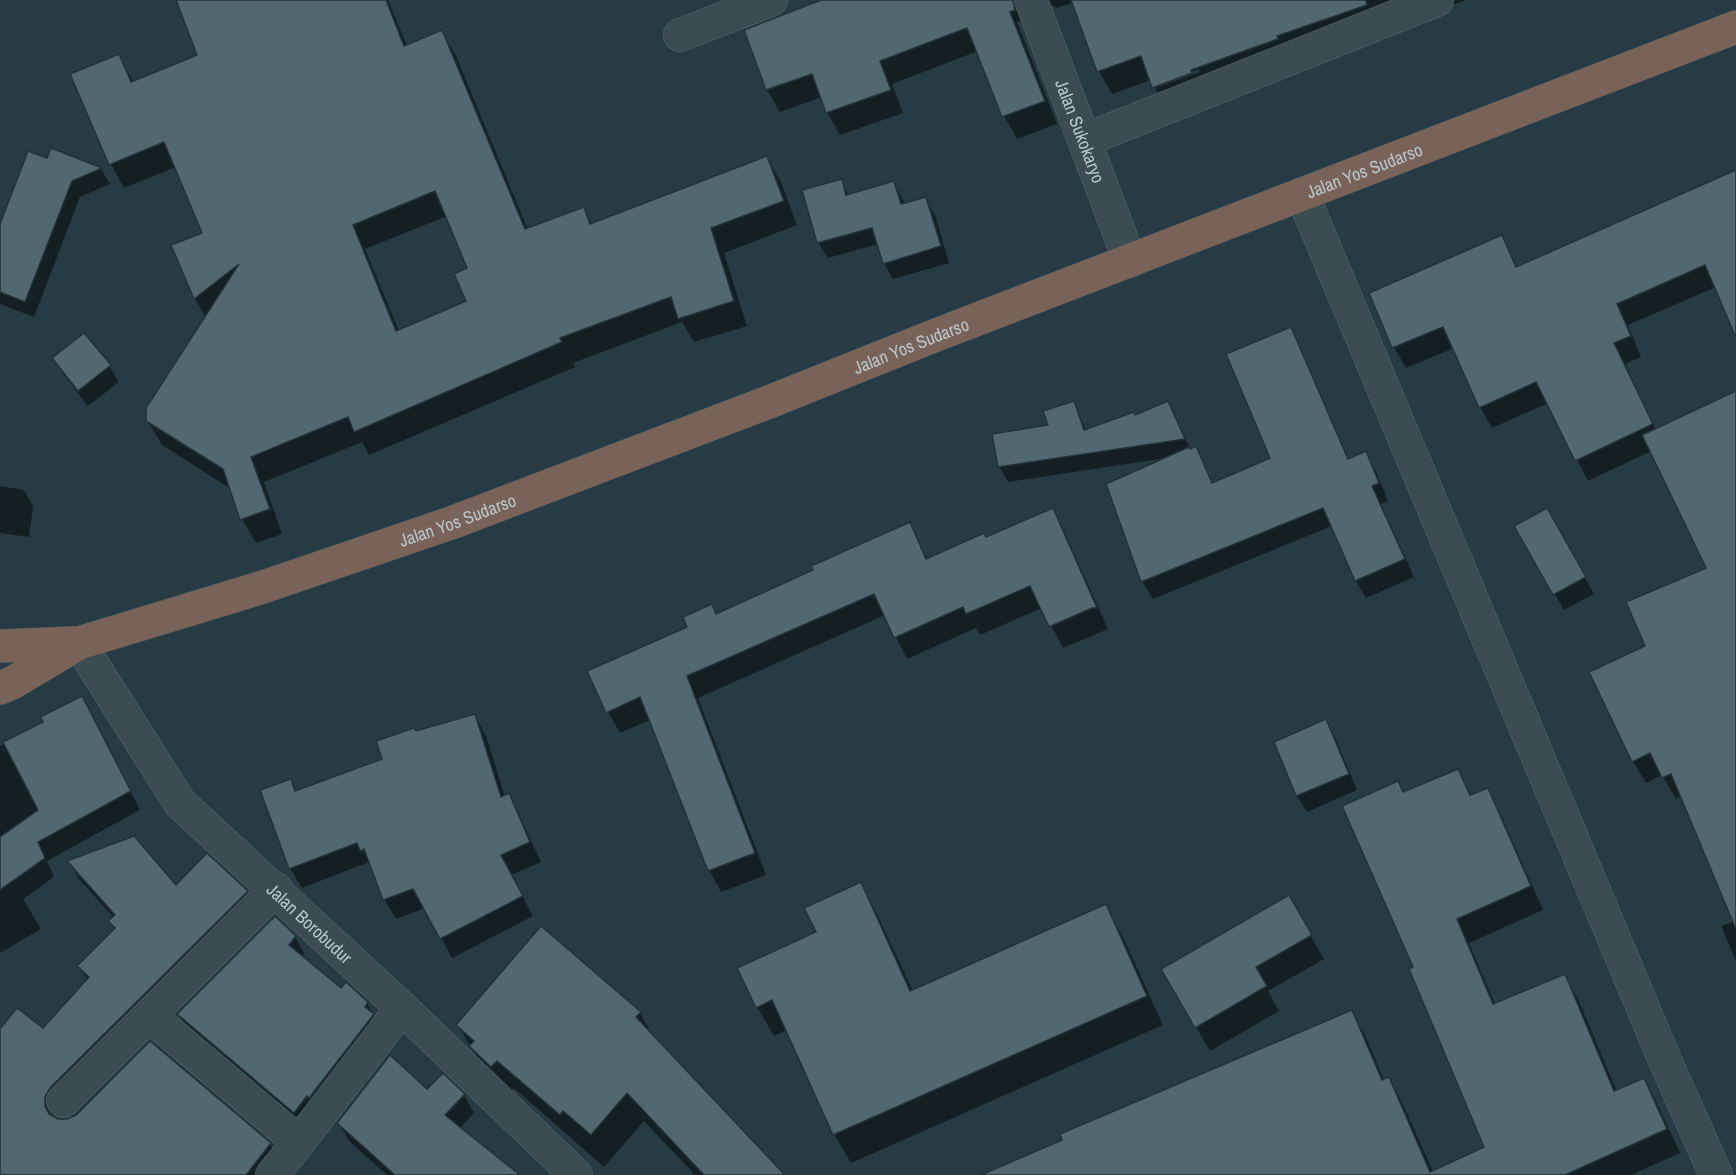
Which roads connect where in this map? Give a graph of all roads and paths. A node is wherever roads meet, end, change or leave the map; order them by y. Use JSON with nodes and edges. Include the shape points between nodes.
{"nodes":[{"id":1,"x":771,"y":0,"type":"edge"},
{"id":2,"x":1031,"y":0,"type":"edge"},
{"id":3,"x":1437,"y":0,"type":"edge"},
{"id":4,"x":1736,"y":27,"type":"edge"},
{"id":5,"x":680,"y":35,"type":"dead end"},
{"id":6,"x":1085,"y":140,"type":"junction"},
{"id":7,"x":1302,"y":195,"type":"junction"},
{"id":8,"x":1130,"y":261,"type":"junction"},
{"id":9,"x":79,"y":643,"type":"junction"},
{"id":10,"x":0,"y":646,"type":"edge"},
{"id":11,"x":0,"y":688,"type":"edge"},
{"id":12,"x":276,"y":889,"type":"junction"},
{"id":13,"x":402,"y":1008,"type":"junction"},
{"id":14,"x":150,"y":1016,"type":"junction"},
{"id":15,"x":63,"y":1101,"type":"dead end"},
{"id":16,"x":299,"y":1142,"type":"junction"},
{"id":17,"x":272,"y":1175,"type":"edge"},
{"id":18,"x":576,"y":1175,"type":"edge"},
{"id":19,"x":1716,"y":1175,"type":"edge"}],
"edges":[{"from":1,"to":5,"type":"street"},
{"from":2,"to":6,"type":"street","name":"Jalan Sukokaryo"},
{"from":3,"to":6,"type":"street"},
{"from":4,"to":7,"type":"highway","name":"Jalan Yos Sudarso"},
{"from":6,"to":8,"type":"street","name":"Jalan Sukokaryo"},
{"from":7,"to":8,"type":"highway","name":"Jalan Yos Sudarso"},
{"from":7,"to":19,"type":"street"},
{"from":8,"to":9,"type":"highway","name":"Jalan Yos Sudarso","via":[[451,523],[263,587]]},
{"from":9,"to":10,"type":"highway","name":"Jalan Yos Sudarso"},
{"from":9,"to":11,"type":"highway","name":"Jalan Yos Sudarso"},
{"from":9,"to":12,"type":"street","name":"Jalan Borobudur","via":[[180,803]]},
{"from":12,"to":13,"type":"street","name":"Jalan Borobudur"},
{"from":12,"to":14,"type":"street"},
{"from":13,"to":16,"type":"street"},
{"from":13,"to":18,"type":"street","name":"Jalan Borobudur"},
{"from":14,"to":15,"type":"street"},
{"from":14,"to":16,"type":"street"},
{"from":16,"to":17,"type":"street"}]}
